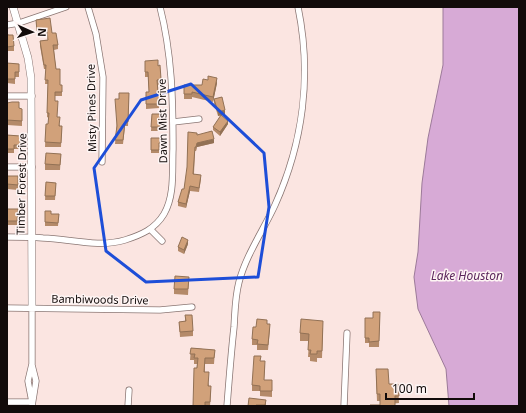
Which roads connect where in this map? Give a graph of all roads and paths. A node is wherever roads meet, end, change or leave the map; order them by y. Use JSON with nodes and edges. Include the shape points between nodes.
{"nodes":[{"id":1,"x":13,"y":7,"type":"edge"},
{"id":2,"x":66,"y":7,"type":"edge"},
{"id":3,"x":88,"y":7,"type":"edge"},
{"id":4,"x":160,"y":7,"type":"edge"},
{"id":5,"x":298,"y":7,"type":"edge"},
{"id":6,"x":19,"y":23,"type":"junction"},
{"id":7,"x":7,"y":25,"type":"edge"},
{"id":8,"x":7,"y":96,"type":"edge"},
{"id":9,"x":32,"y":96,"type":"junction"},
{"id":10,"x":199,"y":119,"type":"dead end"},
{"id":11,"x":173,"y":122,"type":"junction"},
{"id":12,"x":102,"y":162,"type":"dead end"},
{"id":13,"x":7,"y":167,"type":"edge"},
{"id":14,"x":32,"y":167,"type":"junction"},
{"id":15,"x":151,"y":230,"type":"junction"},
{"id":16,"x":7,"y":237,"type":"edge"},
{"id":17,"x":31,"y":237,"type":"junction"},
{"id":18,"x":162,"y":241,"type":"dead end"},
{"id":19,"x":192,"y":307,"type":"dead end"},
{"id":20,"x":7,"y":308,"type":"edge"},
{"id":21,"x":32,"y":308,"type":"junction"},
{"id":22,"x":347,"y":333,"type":"dead end"},
{"id":23,"x":129,"y":390,"type":"dead end"},
{"id":24,"x":7,"y":402,"type":"edge"},
{"id":25,"x":32,"y":404,"type":"edge"},
{"id":26,"x":128,"y":406,"type":"edge"},
{"id":27,"x":227,"y":406,"type":"edge"},
{"id":28,"x":344,"y":406,"type":"edge"}],
"edges":[{"from":1,"to":6,"type":"street","name":"Timber Forest Drive"},
{"from":2,"to":6,"type":"street"},
{"from":3,"to":12,"type":"street","name":"Misty Pines Drive","via":[[96,34],[103,77]]},
{"from":4,"to":11,"type":"street","name":"Dawn Mist Drive","via":[[169,47]]},
{"from":5,"to":27,"type":"street","via":[[305,60],[303,110],[299,134],[285,182],[238,283]]},
{"from":6,"to":7,"type":"street"},
{"from":6,"to":9,"type":"street","name":"Timber Forest Drive","via":[[31,72]]},
{"from":8,"to":9,"type":"street"},
{"from":9,"to":14,"type":"street","name":"Timber Forest Drive"},
{"from":10,"to":11,"type":"street"},
{"from":11,"to":15,"type":"street","name":"Dawn Mist Drive","via":[[170,199],[163,215]]},
{"from":13,"to":14,"type":"street"},
{"from":14,"to":17,"type":"street","name":"Timber Forest Drive"},
{"from":15,"to":17,"type":"street","via":[[114,242]]},
{"from":15,"to":18,"type":"street"},
{"from":16,"to":17,"type":"street"},
{"from":17,"to":21,"type":"street","name":"Timber Forest Drive"},
{"from":19,"to":21,"type":"street","name":"Bambiwoods Drive","via":[[160,310]]},
{"from":20,"to":21,"type":"street","name":"Bambiwoods Drive"},
{"from":21,"to":25,"type":"street","name":"Timber Forest Drive","via":[[32,364],[28,381]]},
{"from":22,"to":28,"type":"street"},
{"from":23,"to":26,"type":"street"},
{"from":24,"to":25,"type":"street"}]}
